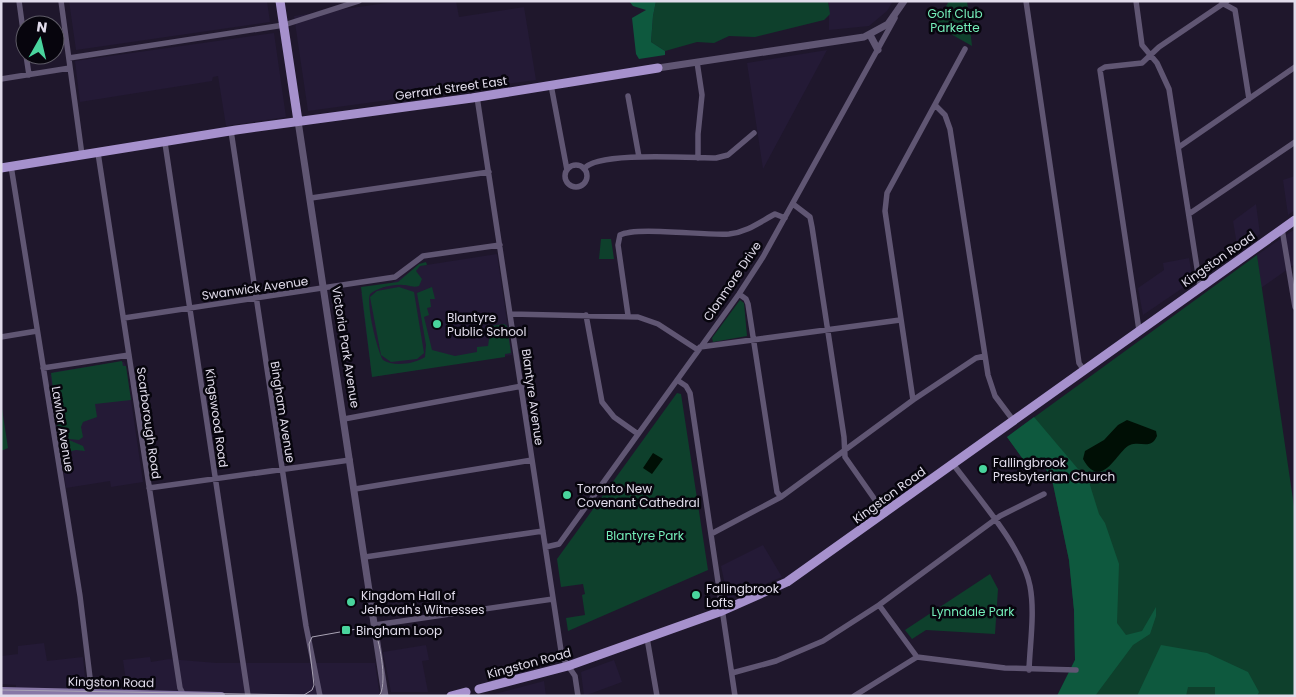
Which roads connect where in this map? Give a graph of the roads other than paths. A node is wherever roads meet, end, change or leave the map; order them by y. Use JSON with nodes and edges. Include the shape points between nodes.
{"nodes":[{"id":1,"x":19,"y":1,"type":"edge"},
{"id":2,"x":62,"y":1,"type":"edge"},
{"id":3,"x":280,"y":1,"type":"edge"},
{"id":4,"x":359,"y":1,"type":"edge"},
{"id":5,"x":904,"y":1,"type":"edge"},
{"id":6,"x":1026,"y":1,"type":"edge"},
{"id":7,"x":1136,"y":1,"type":"edge"},
{"id":8,"x":1224,"y":2,"type":"edge"},
{"id":9,"x":897,"y":14,"type":"junction"},
{"id":10,"x":21,"y":15,"type":"edge"},
{"id":11,"x":284,"y":25,"type":"junction"},
{"id":12,"x":870,"y":35,"type":"junction"},
{"id":13,"x":965,"y":49,"type":"dead end"},
{"id":14,"x":878,"y":50,"type":"junction"},
{"id":15,"x":1151,"y":54,"type":"junction"},
{"id":16,"x":69,"y":58,"type":"junction"},
{"id":17,"x":697,"y":62,"type":"junction"},
{"id":18,"x":28,"y":65,"type":"edge"},
{"id":19,"x":1295,"y":67,"type":"edge"},
{"id":20,"x":70,"y":68,"type":"junction"},
{"id":21,"x":658,"y":68,"type":"joint"},
{"id":22,"x":29,"y":75,"type":"junction"},
{"id":23,"x":1,"y":79,"type":"edge"},
{"id":24,"x":551,"y":85,"type":"junction"},
{"id":25,"x":628,"y":96,"type":"dead end"},
{"id":26,"x":477,"y":97,"type":"junction"},
{"id":27,"x":1249,"y":99,"type":"junction"},
{"id":28,"x":936,"y":106,"type":"junction"},
{"id":29,"x":298,"y":121,"type":"junction"},
{"id":30,"x":230,"y":131,"type":"junction"},
{"id":31,"x":754,"y":133,"type":"dead end"},
{"id":32,"x":1295,"y":142,"type":"edge"},
{"id":33,"x":165,"y":143,"type":"junction"},
{"id":34,"x":1179,"y":147,"type":"junction"},
{"id":35,"x":98,"y":153,"type":"junction"},
{"id":36,"x":82,"y":156,"type":"junction"},
{"id":37,"x":639,"y":157,"type":"junction"},
{"id":38,"x":698,"y":158,"type":"junction"},
{"id":39,"x":12,"y":166,"type":"junction"},
{"id":40,"x":1,"y":168,"type":"edge"},
{"id":41,"x":584,"y":168,"type":"junction"},
{"id":42,"x":567,"y":170,"type":"junction"},
{"id":43,"x":489,"y":172,"type":"junction"},
{"id":44,"x":311,"y":198,"type":"junction"},
{"id":45,"x":793,"y":204,"type":"junction"},
{"id":46,"x":1189,"y":214,"type":"junction"},
{"id":47,"x":785,"y":218,"type":"junction"},
{"id":48,"x":1295,"y":220,"type":"edge"},
{"id":49,"x":1282,"y":229,"type":"junction"},
{"id":50,"x":500,"y":244,"type":"junction"},
{"id":51,"x":1200,"y":287,"type":"junction"},
{"id":52,"x":324,"y":288,"type":"junction"},
{"id":53,"x":739,"y":294,"type":"junction"},
{"id":54,"x":256,"y":298,"type":"junction"},
{"id":55,"x":1295,"y":307,"type":"edge"},
{"id":56,"x":190,"y":308,"type":"junction"},
{"id":57,"x":511,"y":314,"type":"junction"},
{"id":58,"x":586,"y":315,"type":"junction"},
{"id":59,"x":628,"y":315,"type":"junction"},
{"id":60,"x":124,"y":318,"type":"junction"},
{"id":61,"x":900,"y":320,"type":"junction"},
{"id":62,"x":828,"y":329,"type":"junction"},
{"id":63,"x":1139,"y":330,"type":"junction"},
{"id":64,"x":37,"y":331,"type":"junction"},
{"id":65,"x":1,"y":337,"type":"edge"},
{"id":66,"x":754,"y":341,"type":"junction"},
{"id":67,"x":699,"y":349,"type":"junction"},
{"id":68,"x":129,"y":355,"type":"junction"},
{"id":69,"x":984,"y":356,"type":"junction"},
{"id":70,"x":43,"y":368,"type":"junction"},
{"id":71,"x":1083,"y":369,"type":"junction"},
{"id":72,"x":677,"y":380,"type":"junction"},
{"id":73,"x":522,"y":386,"type":"junction"},
{"id":74,"x":913,"y":400,"type":"junction"},
{"id":75,"x":344,"y":419,"type":"junction"},
{"id":76,"x":1013,"y":420,"type":"junction"},
{"id":77,"x":638,"y":434,"type":"junction"},
{"id":78,"x":844,"y":451,"type":"junction"},
{"id":79,"x":350,"y":460,"type":"junction"},
{"id":80,"x":532,"y":460,"type":"junction"},
{"id":81,"x":953,"y":464,"type":"junction"},
{"id":82,"x":282,"y":470,"type":"junction"},
{"id":83,"x":216,"y":480,"type":"junction"},
{"id":84,"x":149,"y":488,"type":"junction"},
{"id":85,"x":355,"y":489,"type":"junction"},
{"id":86,"x":1044,"y":494,"type":"dead end"},
{"id":87,"x":781,"y":497,"type":"junction"},
{"id":88,"x":885,"y":514,"type":"junction"},
{"id":89,"x":994,"y":520,"type":"junction"},
{"id":90,"x":543,"y":531,"type":"junction"},
{"id":91,"x":711,"y":534,"type":"junction"},
{"id":92,"x":546,"y":547,"type":"junction"},
{"id":93,"x":365,"y":557,"type":"junction"},
{"id":94,"x":553,"y":599,"type":"junction"},
{"id":95,"x":879,"y":605,"type":"junction"},
{"id":96,"x":722,"y":611,"type":"junction"},
{"id":97,"x":374,"y":625,"type":"junction"},
{"id":98,"x":647,"y":638,"type":"junction"},
{"id":99,"x":917,"y":657,"type":"junction"},
{"id":100,"x":568,"y":666,"type":"junction"},
{"id":101,"x":1029,"y":670,"type":"junction"},
{"id":102,"x":1076,"y":670,"type":"dead end"},
{"id":103,"x":732,"y":673,"type":"junction"},
{"id":104,"x":479,"y":689,"type":"joint"},
{"id":105,"x":1,"y":691,"type":"edge"},
{"id":106,"x":466,"y":692,"type":"joint"},
{"id":107,"x":39,"y":694,"type":"edge"},
{"id":108,"x":92,"y":694,"type":"junction"},
{"id":109,"x":109,"y":695,"type":"edge"},
{"id":110,"x":184,"y":695,"type":"edge"},
{"id":111,"x":221,"y":696,"type":"edge"},
{"id":112,"x":248,"y":696,"type":"edge"},
{"id":113,"x":320,"y":696,"type":"edge"},
{"id":114,"x":385,"y":696,"type":"edge"},
{"id":115,"x":451,"y":696,"type":"edge"},
{"id":116,"x":578,"y":696,"type":"edge"},
{"id":117,"x":657,"y":696,"type":"edge"},
{"id":118,"x":735,"y":696,"type":"edge"},
{"id":119,"x":854,"y":696,"type":"edge"}],
"edges":[{"from":1,"to":10,"type":"street"},
{"from":2,"to":16,"type":"street"},
{"from":3,"to":11,"type":"main road","name":"Victoria Park Avenue"},
{"from":4,"to":11,"type":"street"},
{"from":5,"to":9,"type":"street","name":"Clonmore Drive"},
{"from":6,"to":71,"type":"street","via":[[1079,363]]},
{"from":7,"to":15,"type":"street","via":[[1142,45]]},
{"from":8,"to":15,"type":"street"},
{"from":8,"to":27,"type":"street","via":[[1235,10]]},
{"from":9,"to":12,"type":"street","name":"Gerrard Street East"},
{"from":9,"to":14,"type":"street","name":"Clonmore Drive"},
{"from":11,"to":16,"type":"street"},
{"from":11,"to":29,"type":"main road","name":"Victoria Park Avenue"},
{"from":12,"to":14,"type":"street"},
{"from":12,"to":17,"type":"street","name":"Gerrard Street East"},
{"from":13,"to":28,"type":"street"},
{"from":14,"to":45,"type":"street","name":"Clonmore Drive"},
{"from":15,"to":34,"type":"street","via":[[1169,88]]},
{"from":15,"to":63,"type":"street","via":[[1142,62],[1102,68]]},
{"from":16,"to":20,"type":"street"},
{"from":17,"to":21,"type":"street","name":"Gerrard Street East"},
{"from":17,"to":38,"type":"street","via":[[702,94]]},
{"from":18,"to":22,"type":"street"},
{"from":19,"to":27,"type":"street"},
{"from":20,"to":22,"type":"street"},
{"from":20,"to":36,"type":"street"},
{"from":21,"to":24,"type":"main road","name":"Gerrard Street East"},
{"from":22,"to":23,"type":"street"},
{"from":24,"to":26,"type":"main road","name":"Gerrard Street East"},
{"from":24,"to":42,"type":"street"},
{"from":25,"to":37,"type":"street"},
{"from":26,"to":29,"type":"main road","name":"Gerrard Street East"},
{"from":26,"to":43,"type":"street","name":"Blantyre Avenue"},
{"from":27,"to":34,"type":"street"},
{"from":28,"to":61,"type":"street","via":[[887,193],[885,208]]},
{"from":28,"to":69,"type":"street","via":[[945,115],[950,129]]},
{"from":29,"to":30,"type":"main road","name":"Gerrard Street East"},
{"from":29,"to":44,"type":"street","name":"Victoria Park Avenue"},
{"from":30,"to":33,"type":"main road","name":"Gerrard Street East"},
{"from":30,"to":54,"type":"street","name":"Bingham Avenue"},
{"from":31,"to":38,"type":"street","via":[[728,154]]},
{"from":32,"to":46,"type":"street"},
{"from":33,"to":35,"type":"main road","name":"Gerrard Street East"},
{"from":33,"to":56,"type":"street","name":"Kingswood Road"},
{"from":34,"to":46,"type":"street"},
{"from":35,"to":36,"type":"main road","name":"Gerrard Street East"},
{"from":35,"to":60,"type":"street","name":"Scarborough Road"},
{"from":36,"to":39,"type":"main road","name":"Gerrard Street East"},
{"from":37,"to":38,"type":"street"},
{"from":37,"to":41,"type":"street","via":[[590,162]]},
{"from":39,"to":40,"type":"main road","name":"Gerrard Street East"},
{"from":39,"to":64,"type":"street","name":"Lawlor Avenue"},
{"from":41,"to":42,"type":"street","via":[[573,166]]},
{"from":41,"to":42,"type":"street","via":[[586,182],[578,187],[568,184]]},
{"from":43,"to":44,"type":"street"},
{"from":43,"to":50,"type":"street","name":"Blantyre Avenue"},
{"from":44,"to":52,"type":"street","name":"Victoria Park Avenue"},
{"from":45,"to":47,"type":"street","name":"Clonmore Drive"},
{"from":45,"to":62,"type":"street","via":[[810,217]]},
{"from":46,"to":51,"type":"street"},
{"from":47,"to":53,"type":"street","name":"Clonmore Drive"},
{"from":47,"to":59,"type":"street","via":[[776,214],[751,228],[728,234],[638,232],[620,235],[618,245]]},
{"from":48,"to":49,"type":"main road","name":"Kingston Road"},
{"from":49,"to":51,"type":"main road","name":"Kingston Road"},
{"from":49,"to":55,"type":"street"},
{"from":50,"to":52,"type":"street","name":"Swanwick Avenue","via":[[426,256],[395,277]]},
{"from":50,"to":57,"type":"street","name":"Blantyre Avenue"},
{"from":51,"to":63,"type":"main road","name":"Kingston Road"},
{"from":52,"to":54,"type":"street","name":"Swanwick Avenue"},
{"from":52,"to":75,"type":"street","name":"Victoria Park Avenue"},
{"from":53,"to":66,"type":"street","via":[[748,302]]},
{"from":53,"to":67,"type":"street","name":"Clonmore Drive"},
{"from":54,"to":56,"type":"street","name":"Swanwick Avenue"},
{"from":54,"to":82,"type":"street","name":"Bingham Avenue"},
{"from":56,"to":60,"type":"street","name":"Swanwick Avenue"},
{"from":56,"to":83,"type":"street","name":"Kingswood Road"},
{"from":57,"to":58,"type":"street"},
{"from":57,"to":73,"type":"street","name":"Blantyre Avenue"},
{"from":58,"to":59,"type":"street"},
{"from":58,"to":77,"type":"street","via":[[602,402],[614,417]]},
{"from":59,"to":67,"type":"street","via":[[656,322]]},
{"from":60,"to":68,"type":"street","name":"Scarborough Road"},
{"from":61,"to":62,"type":"street"},
{"from":61,"to":74,"type":"street"},
{"from":62,"to":66,"type":"street"},
{"from":62,"to":78,"type":"street"},
{"from":63,"to":71,"type":"main road","name":"Kingston Road"},
{"from":64,"to":65,"type":"street"},
{"from":64,"to":70,"type":"street","name":"Lawlor Avenue"},
{"from":66,"to":67,"type":"street"},
{"from":66,"to":87,"type":"street","via":[[777,492]]},
{"from":67,"to":72,"type":"street","name":"Clonmore Drive"},
{"from":68,"to":70,"type":"street"},
{"from":68,"to":84,"type":"street","name":"Scarborough Road"},
{"from":69,"to":74,"type":"street","via":[[976,358]]},
{"from":69,"to":76,"type":"street","via":[[995,396]]},
{"from":70,"to":108,"type":"street","name":"Lawlor Avenue","via":[[80,596]]},
{"from":71,"to":76,"type":"main road","name":"Kingston Road"},
{"from":72,"to":77,"type":"street","name":"Clonmore Drive"},
{"from":72,"to":91,"type":"street","via":[[690,393]]},
{"from":73,"to":75,"type":"street"},
{"from":73,"to":80,"type":"street","name":"Blantyre Avenue"},
{"from":74,"to":78,"type":"street"},
{"from":75,"to":79,"type":"street","name":"Victoria Park Avenue"},
{"from":76,"to":81,"type":"main road","name":"Kingston Road"},
{"from":77,"to":92,"type":"street","name":"Clonmore Drive","via":[[559,544]]},
{"from":78,"to":87,"type":"street"},
{"from":78,"to":88,"type":"street"},
{"from":79,"to":82,"type":"street"},
{"from":79,"to":85,"type":"street","name":"Victoria Park Avenue"},
{"from":80,"to":85,"type":"street"},
{"from":80,"to":90,"type":"street","name":"Blantyre Avenue"},
{"from":81,"to":88,"type":"main road","name":"Kingston Road"},
{"from":81,"to":89,"type":"street"},
{"from":82,"to":83,"type":"street"},
{"from":82,"to":113,"type":"street","name":"Bingham Avenue"},
{"from":83,"to":84,"type":"street"},
{"from":83,"to":112,"type":"street","name":"Kingswood Road"},
{"from":84,"to":110,"type":"street","name":"Scarborough Road","via":[[180,688]]},
{"from":85,"to":93,"type":"street","name":"Victoria Park Avenue"},
{"from":86,"to":89,"type":"street"},
{"from":87,"to":91,"type":"street"},
{"from":88,"to":96,"type":"main road","name":"Kingston Road","via":[[787,582]]},
{"from":89,"to":95,"type":"street"},
{"from":89,"to":101,"type":"street","via":[[1025,569],[1030,587]]},
{"from":90,"to":92,"type":"street","name":"Blantyre Avenue"},
{"from":90,"to":93,"type":"street"},
{"from":91,"to":96,"type":"street"},
{"from":92,"to":94,"type":"street","name":"Blantyre Avenue"},
{"from":93,"to":97,"type":"street","name":"Victoria Park Avenue"},
{"from":94,"to":97,"type":"street"},
{"from":94,"to":100,"type":"street","name":"Blantyre Avenue","via":[[562,657]]},
{"from":95,"to":99,"type":"street"},
{"from":95,"to":103,"type":"street","via":[[823,641],[776,661]]},
{"from":96,"to":98,"type":"main road","name":"Kingston Road"},
{"from":96,"to":103,"type":"street"},
{"from":97,"to":114,"type":"street","name":"Victoria Park Avenue"},
{"from":98,"to":100,"type":"main road","name":"Kingston Road"},
{"from":98,"to":117,"type":"street"},
{"from":99,"to":101,"type":"street"},
{"from":99,"to":119,"type":"street"},
{"from":100,"to":104,"type":"main road","name":"Kingston Road"},
{"from":100,"to":116,"type":"street","name":"Blantyre Avenue","via":[[575,676]]},
{"from":101,"to":102,"type":"street"},
{"from":103,"to":118,"type":"street"},
{"from":104,"to":106,"type":"main road","name":"Kingston Road"},
{"from":105,"to":107,"type":"main road","name":"Kingston Road"},
{"from":106,"to":115,"type":"main road","name":"Kingston Road"},
{"from":107,"to":108,"type":"main road","name":"Kingston Road"},
{"from":108,"to":109,"type":"main road","name":"Kingston Road"},
{"from":109,"to":110,"type":"main road","name":"Kingston Road"},
{"from":110,"to":111,"type":"main road","name":"Kingston Road"}]}
